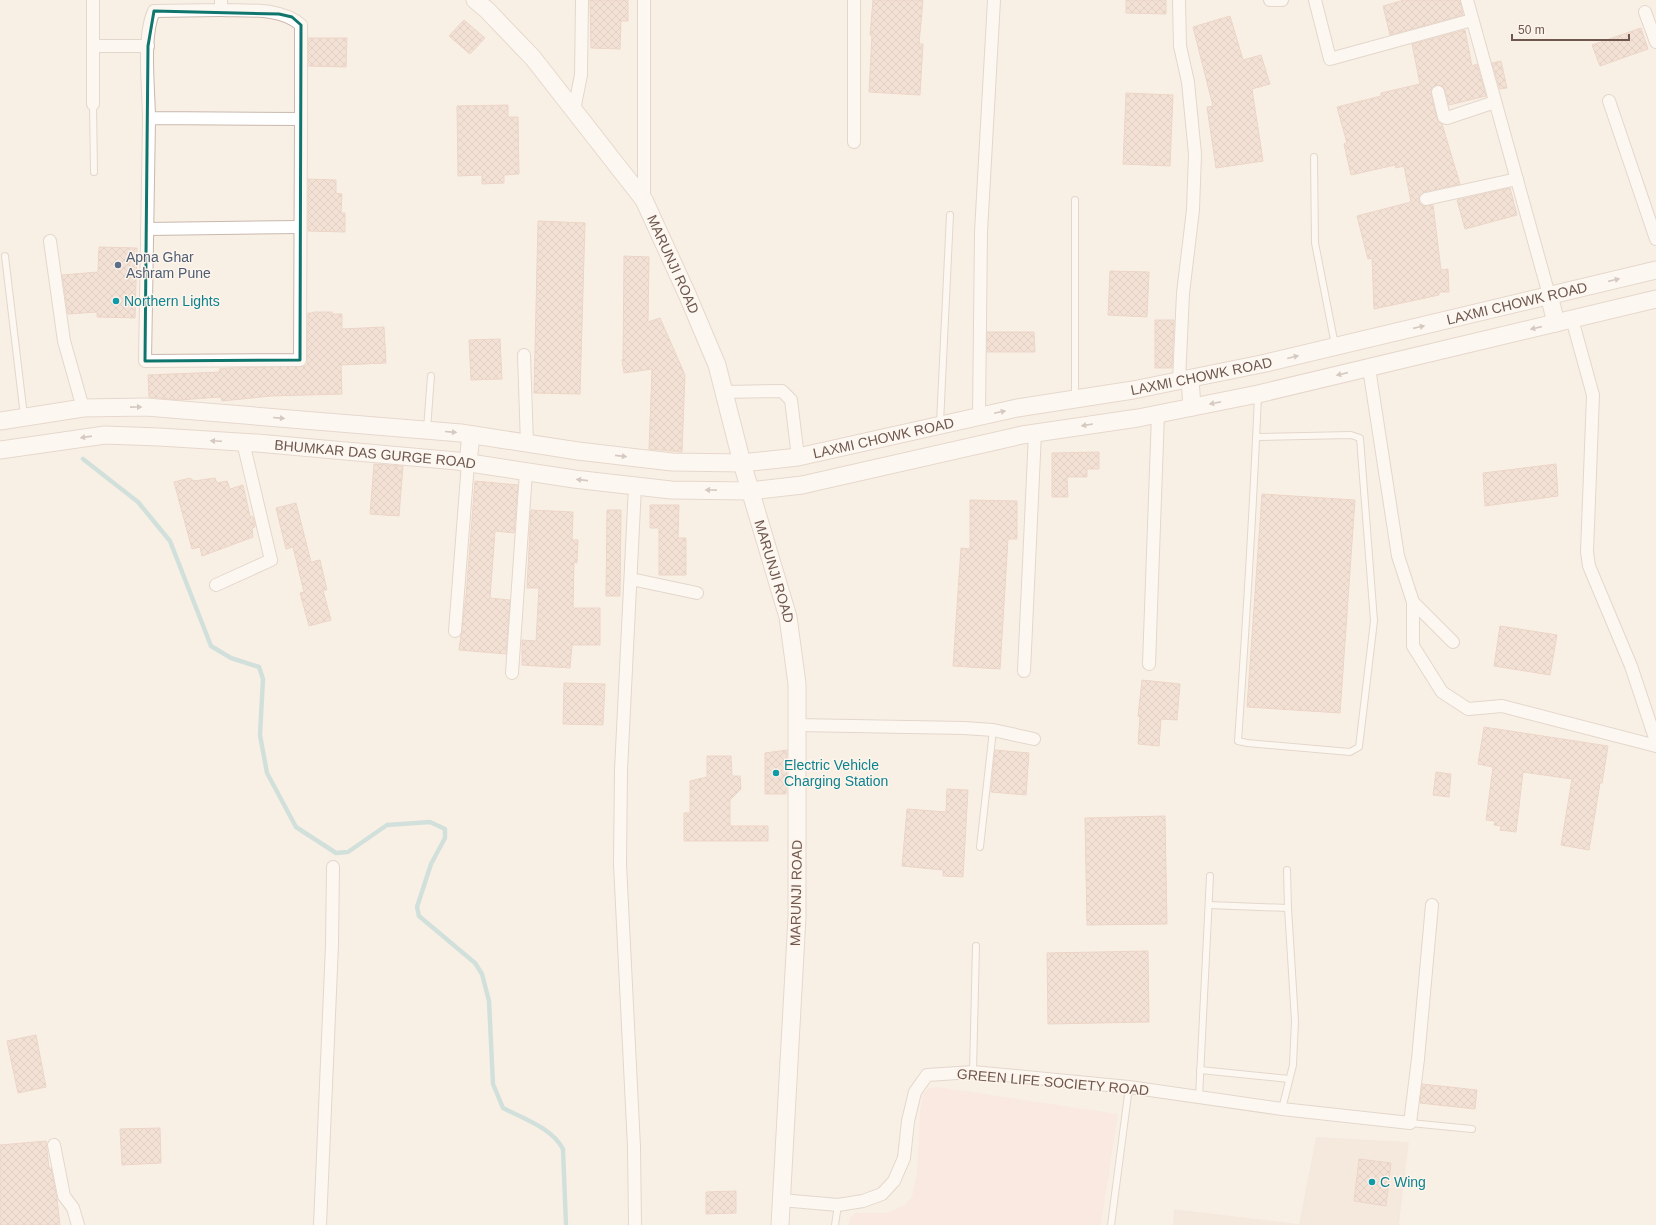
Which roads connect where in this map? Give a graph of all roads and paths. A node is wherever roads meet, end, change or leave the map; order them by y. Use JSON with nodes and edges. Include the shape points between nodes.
{"nodes":[{"id":1,"x":93,"y":0,"type":"edge"},
{"id":2,"x":475,"y":0,"type":"edge"},
{"id":3,"x":582,"y":0,"type":"edge"},
{"id":4,"x":644,"y":0,"type":"edge"},
{"id":5,"x":854,"y":0,"type":"edge"},
{"id":6,"x":994,"y":0,"type":"edge"},
{"id":7,"x":1179,"y":0,"type":"edge"},
{"id":8,"x":1270,"y":0,"type":"edge"},
{"id":9,"x":1282,"y":0,"type":"edge"},
{"id":10,"x":1315,"y":0,"type":"edge"},
{"id":11,"x":1467,"y":0,"type":"edge"},
{"id":12,"x":221,"y":5,"type":"edge"},
{"id":13,"x":1645,"y":12,"type":"dead end"},
{"id":14,"x":1472,"y":20,"type":"junction"},
{"id":15,"x":1656,"y":42,"type":"edge"},
{"id":16,"x":93,"y":46,"type":"junction"},
{"id":17,"x":148,"y":46,"type":"junction"},
{"id":18,"x":1438,"y":92,"type":"dead end"},
{"id":19,"x":1609,"y":100,"type":"dead end"},
{"id":20,"x":1495,"y":102,"type":"junction"},
{"id":21,"x":93,"y":104,"type":"joint"},
{"id":22,"x":574,"y":110,"type":"junction"},
{"id":23,"x":149,"y":118,"type":"junction"},
{"id":24,"x":301,"y":119,"type":"junction"},
{"id":25,"x":854,"y":142,"type":"dead end"},
{"id":26,"x":1314,"y":157,"type":"dead end"},
{"id":27,"x":94,"y":172,"type":"dead end"},
{"id":28,"x":1516,"y":179,"type":"junction"},
{"id":29,"x":1426,"y":199,"type":"dead end"},
{"id":30,"x":644,"y":200,"type":"junction"},
{"id":31,"x":1075,"y":200,"type":"dead end"},
{"id":32,"x":950,"y":215,"type":"dead end"},
{"id":33,"x":300,"y":227,"type":"junction"},
{"id":34,"x":147,"y":229,"type":"junction"},
{"id":35,"x":1656,"y":239,"type":"edge"},
{"id":36,"x":50,"y":241,"type":"dead end"},
{"id":37,"x":5,"y":256,"type":"dead end"},
{"id":38,"x":1656,"y":270,"type":"edge"},
{"id":39,"x":1549,"y":296,"type":"junction"},
{"id":40,"x":1656,"y":299,"type":"edge"},
{"id":41,"x":1572,"y":319,"type":"junction"},
{"id":42,"x":1556,"y":323,"type":"junction"},
{"id":43,"x":1335,"y":347,"type":"junction"},
{"id":44,"x":524,"y":355,"type":"dead end"},
{"id":45,"x":1369,"y":368,"type":"junction"},
{"id":46,"x":431,"y":376,"type":"dead end"},
{"id":47,"x":1184,"y":380,"type":"junction"},
{"id":48,"x":724,"y":392,"type":"junction"},
{"id":49,"x":1258,"y":394,"type":"junction"},
{"id":50,"x":1075,"y":399,"type":"junction"},
{"id":51,"x":1192,"y":407,"type":"junction"},
{"id":52,"x":84,"y":408,"type":"junction"},
{"id":53,"x":105,"y":408,"type":"junction"},
{"id":54,"x":1158,"y":414,"type":"junction"},
{"id":55,"x":260,"y":416,"type":"junction"},
{"id":56,"x":979,"y":416,"type":"junction"},
{"id":57,"x":25,"y":417,"type":"junction"},
{"id":58,"x":0,"y":422,"type":"edge"},
{"id":59,"x":940,"y":425,"type":"junction"},
{"id":60,"x":427,"y":430,"type":"junction"},
{"id":61,"x":1035,"y":433,"type":"junction"},
{"id":62,"x":105,"y":435,"type":"junction"},
{"id":63,"x":471,"y":435,"type":"junction"},
{"id":64,"x":1256,"y":437,"type":"junction"},
{"id":65,"x":250,"y":443,"type":"junction"},
{"id":66,"x":527,"y":444,"type":"junction"},
{"id":67,"x":0,"y":450,"type":"edge"},
{"id":68,"x":798,"y":457,"type":"junction"},
{"id":69,"x":468,"y":463,"type":"junction"},
{"id":70,"x":742,"y":463,"type":"junction"},
{"id":71,"x":526,"y":472,"type":"junction"},
{"id":72,"x":635,"y":486,"type":"junction"},
{"id":73,"x":750,"y":491,"type":"junction"},
{"id":74,"x":631,"y":579,"type":"junction"},
{"id":75,"x":216,"y":585,"type":"dead end"},
{"id":76,"x":697,"y":593,"type":"dead end"},
{"id":77,"x":1413,"y":602,"type":"junction"},
{"id":78,"x":455,"y":631,"type":"dead end"},
{"id":79,"x":1453,"y":642,"type":"dead end"},
{"id":80,"x":1149,"y":664,"type":"dead end"},
{"id":81,"x":1024,"y":670,"type":"dead end"},
{"id":82,"x":512,"y":673,"type":"dead end"},
{"id":83,"x":797,"y":724,"type":"junction"},
{"id":84,"x":993,"y":730,"type":"junction"},
{"id":85,"x":1034,"y":739,"type":"dead end"},
{"id":86,"x":1656,"y":741,"type":"edge"},
{"id":87,"x":1656,"y":746,"type":"edge"},
{"id":88,"x":980,"y":846,"type":"dead end"},
{"id":89,"x":333,"y":867,"type":"dead end"},
{"id":90,"x":1287,"y":870,"type":"dead end"},
{"id":91,"x":1210,"y":876,"type":"dead end"},
{"id":92,"x":1209,"y":905,"type":"junction"},
{"id":93,"x":1432,"y":905,"type":"dead end"},
{"id":94,"x":1288,"y":908,"type":"junction"},
{"id":95,"x":976,"y":946,"type":"dead end"},
{"id":96,"x":1200,"y":1070,"type":"junction"},
{"id":97,"x":973,"y":1072,"type":"junction"},
{"id":98,"x":1289,"y":1079,"type":"junction"},
{"id":99,"x":1129,"y":1087,"type":"junction"},
{"id":100,"x":1199,"y":1097,"type":"junction"},
{"id":101,"x":1282,"y":1109,"type":"junction"},
{"id":102,"x":1410,"y":1124,"type":"junction"},
{"id":103,"x":1472,"y":1129,"type":"dead end"},
{"id":104,"x":54,"y":1145,"type":"dead end"},
{"id":105,"x":781,"y":1200,"type":"junction"},
{"id":106,"x":838,"y":1205,"type":"junction"},
{"id":107,"x":78,"y":1225,"type":"edge"},
{"id":108,"x":320,"y":1225,"type":"edge"},
{"id":109,"x":635,"y":1225,"type":"edge"},
{"id":110,"x":780,"y":1225,"type":"edge"},
{"id":111,"x":835,"y":1225,"type":"edge"},
{"id":112,"x":1111,"y":1225,"type":"edge"}],
"edges":[{"from":1,"to":16,"type":"street"},
{"from":2,"to":22,"type":"main road","name":"MARUNJI ROAD","via":[[533,58]]},
{"from":3,"to":22,"type":"street","via":[[581,75]]},
{"from":4,"to":30,"type":"street"},
{"from":5,"to":25,"type":"street"},
{"from":6,"to":56,"type":"street","via":[[981,232]]},
{"from":7,"to":47,"type":"street","via":[[1180,46],[1188,82],[1194,154],[1192,210],[1183,293]]},
{"from":8,"to":9,"type":"street"},
{"from":10,"to":14,"type":"street","via":[[1330,59]]},
{"from":11,"to":14,"type":"street"},
{"from":12,"to":17,"type":"street","via":[[154,11]]},
{"from":12,"to":24,"type":"street","via":[[279,14],[292,18],[301,25]]},
{"from":13,"to":15,"type":"street"},
{"from":14,"to":20,"type":"street"},
{"from":16,"to":17,"type":"street"},
{"from":16,"to":21,"type":"street"},
{"from":17,"to":23,"type":"street"},
{"from":18,"to":20,"type":"street","via":[[1444,117],[1447,118]]},
{"from":19,"to":35,"type":"street"},
{"from":20,"to":28,"type":"street"},
{"from":21,"to":27,"type":"lane"},
{"from":22,"to":30,"type":"main road","name":"MARUNJI ROAD"},
{"from":23,"to":24,"type":"street"},
{"from":23,"to":34,"type":"street"},
{"from":24,"to":33,"type":"street"},
{"from":26,"to":43,"type":"lane","via":[[1315,243]]},
{"from":28,"to":29,"type":"street"},
{"from":28,"to":39,"type":"street"},
{"from":30,"to":48,"type":"main road","name":"MARUNJI ROAD","via":[[717,365]]},
{"from":31,"to":50,"type":"lane"},
{"from":32,"to":59,"type":"lane"},
{"from":33,"to":34,"type":"street"},
{"from":33,"to":34,"type":"street","via":[[300,360],[145,361]]},
{"from":36,"to":52,"type":"street","via":[[64,341]]},
{"from":37,"to":57,"type":"lane"},
{"from":39,"to":38,"type":"main road","name":"LAXMI CHOWK ROAD","one_way":true},
{"from":39,"to":42,"type":"main road"},
{"from":43,"to":39,"type":"main road","name":"LAXMI CHOWK ROAD","one_way":true},
{"from":40,"to":41,"type":"main road","name":"LAXMI CHOWK ROAD"},
{"from":41,"to":42,"type":"main road","name":"LAXMI CHOWK ROAD"},
{"from":41,"to":86,"type":"street","via":[[1593,395],[1587,552],[1589,566],[1631,666]]},
{"from":42,"to":45,"type":"main road","name":"LAXMI CHOWK ROAD","one_way":true},
{"from":47,"to":43,"type":"main road","name":"LAXMI CHOWK ROAD","one_way":true},
{"from":44,"to":66,"type":"street"},
{"from":45,"to":49,"type":"main road","name":"LAXMI CHOWK ROAD","one_way":true},
{"from":45,"to":77,"type":"street","via":[[1398,556]]},
{"from":46,"to":60,"type":"lane"},
{"from":47,"to":50,"type":"main road","name":"LAXMI CHOWK ROAD"},
{"from":47,"to":51,"type":"main road"},
{"from":48,"to":68,"type":"street","via":[[782,391],[791,400]]},
{"from":48,"to":70,"type":"main road","name":"MARUNJI ROAD"},
{"from":49,"to":51,"type":"main road","name":"LAXMI CHOWK ROAD","one_way":true},
{"from":49,"to":64,"type":"lane"},
{"from":56,"to":50,"type":"main road","name":"LAXMI CHOWK ROAD","one_way":true},
{"from":51,"to":54,"type":"main road","name":"LAXMI CHOWK ROAD"},
{"from":52,"to":53,"type":"main road","name":"BHUMKAR DAS GURGE ROAD"},
{"from":52,"to":57,"type":"main road","name":"BHUMKAR DAS GURGE ROAD"},
{"from":53,"to":55,"type":"main road","name":"BHUMKAR DAS GURGE ROAD","one_way":true,"via":[[146,407]]},
{"from":53,"to":62,"type":"main road"},
{"from":54,"to":61,"type":"main road","name":"LAXMI CHOWK ROAD","one_way":true},
{"from":54,"to":80,"type":"street"},
{"from":55,"to":60,"type":"main road","name":"BHUMKAR DAS GURGE ROAD","one_way":true},
{"from":55,"to":65,"type":"main road"},
{"from":56,"to":59,"type":"main road","name":"LAXMI CHOWK ROAD"},
{"from":57,"to":58,"type":"main road","name":"BHUMKAR DAS GURGE ROAD"},
{"from":59,"to":68,"type":"main road","name":"LAXMI CHOWK ROAD"},
{"from":60,"to":63,"type":"main road","name":"BHUMKAR DAS GURGE ROAD","one_way":true},
{"from":61,"to":73,"type":"main road","name":"LAXMI CHOWK ROAD","via":[[802,485]]},
{"from":61,"to":81,"type":"street"},
{"from":65,"to":62,"type":"main road","name":"BHUMKAR DAS GURGE ROAD","one_way":true},
{"from":62,"to":67,"type":"main road","name":"BHUMKAR DAS GURGE ROAD","one_way":true},
{"from":63,"to":66,"type":"main road","name":"BHUMKAR DAS GURGE ROAD"},
{"from":63,"to":69,"type":"main road"},
{"from":64,"to":64,"type":"lane","via":[[1238,741],[1350,752],[1359,747],[1374,621],[1360,438],[1351,435]]},
{"from":65,"to":69,"type":"main road","name":"BHUMKAR DAS GURGE ROAD"},
{"from":65,"to":75,"type":"street","via":[[271,560]]},
{"from":66,"to":70,"type":"main road","name":"BHUMKAR DAS GURGE ROAD","one_way":true,"via":[[672,462]]},
{"from":68,"to":70,"type":"main road","name":"LAXMI CHOWK ROAD"},
{"from":69,"to":71,"type":"main road","name":"BHUMKAR DAS GURGE ROAD"},
{"from":69,"to":78,"type":"street"},
{"from":70,"to":73,"type":"main road","name":"MARUNJI ROAD"},
{"from":72,"to":71,"type":"main road","name":"BHUMKAR DAS GURGE ROAD","one_way":true},
{"from":71,"to":82,"type":"street"},
{"from":73,"to":72,"type":"main road","name":"BHUMKAR DAS GURGE ROAD","one_way":true,"via":[[671,490]]},
{"from":72,"to":74,"type":"street"},
{"from":73,"to":83,"type":"main road","name":"MARUNJI ROAD","via":[[788,617],[796,684]]},
{"from":74,"to":76,"type":"street"},
{"from":74,"to":109,"type":"street","via":[[621,770],[620,864],[634,1147]]},
{"from":77,"to":79,"type":"street"},
{"from":77,"to":87,"type":"street","via":[[1413,646],[1442,692],[1468,709],[1502,706]]},
{"from":83,"to":84,"type":"street"},
{"from":83,"to":105,"type":"main road","name":"MARUNJI ROAD","via":[[797,917]]},
{"from":84,"to":85,"type":"street"},
{"from":84,"to":88,"type":"lane"},
{"from":89,"to":108,"type":"street"},
{"from":90,"to":94,"type":"lane"},
{"from":91,"to":92,"type":"lane"},
{"from":92,"to":94,"type":"lane"},
{"from":92,"to":96,"type":"lane"},
{"from":93,"to":102,"type":"street"},
{"from":94,"to":98,"type":"lane","via":[[1296,1021],[1293,1064]]},
{"from":95,"to":97,"type":"lane"},
{"from":96,"to":98,"type":"lane"},
{"from":96,"to":100,"type":"lane"},
{"from":97,"to":99,"type":"street","name":"GREEN LIFE SOCIETY ROAD"},
{"from":97,"to":106,"type":"street","name":"GREEN LIFE SOCIETY ROAD","via":[[927,1075],[915,1092],[908,1121],[904,1158],[894,1181],[882,1194],[863,1201]]},
{"from":98,"to":101,"type":"lane"},
{"from":99,"to":100,"type":"street","name":"GREEN LIFE SOCIETY ROAD"},
{"from":99,"to":112,"type":"lane"},
{"from":100,"to":101,"type":"street","name":"GREEN LIFE SOCIETY ROAD"},
{"from":101,"to":102,"type":"street","name":"GREEN LIFE SOCIETY ROAD"},
{"from":102,"to":103,"type":"lane"},
{"from":104,"to":107,"type":"street","via":[[64,1196],[73,1208]]},
{"from":105,"to":106,"type":"street","name":"GREEN LIFE SOCIETY ROAD"},
{"from":105,"to":110,"type":"main road","name":"MARUNJI ROAD"},
{"from":106,"to":111,"type":"lane"}]}
